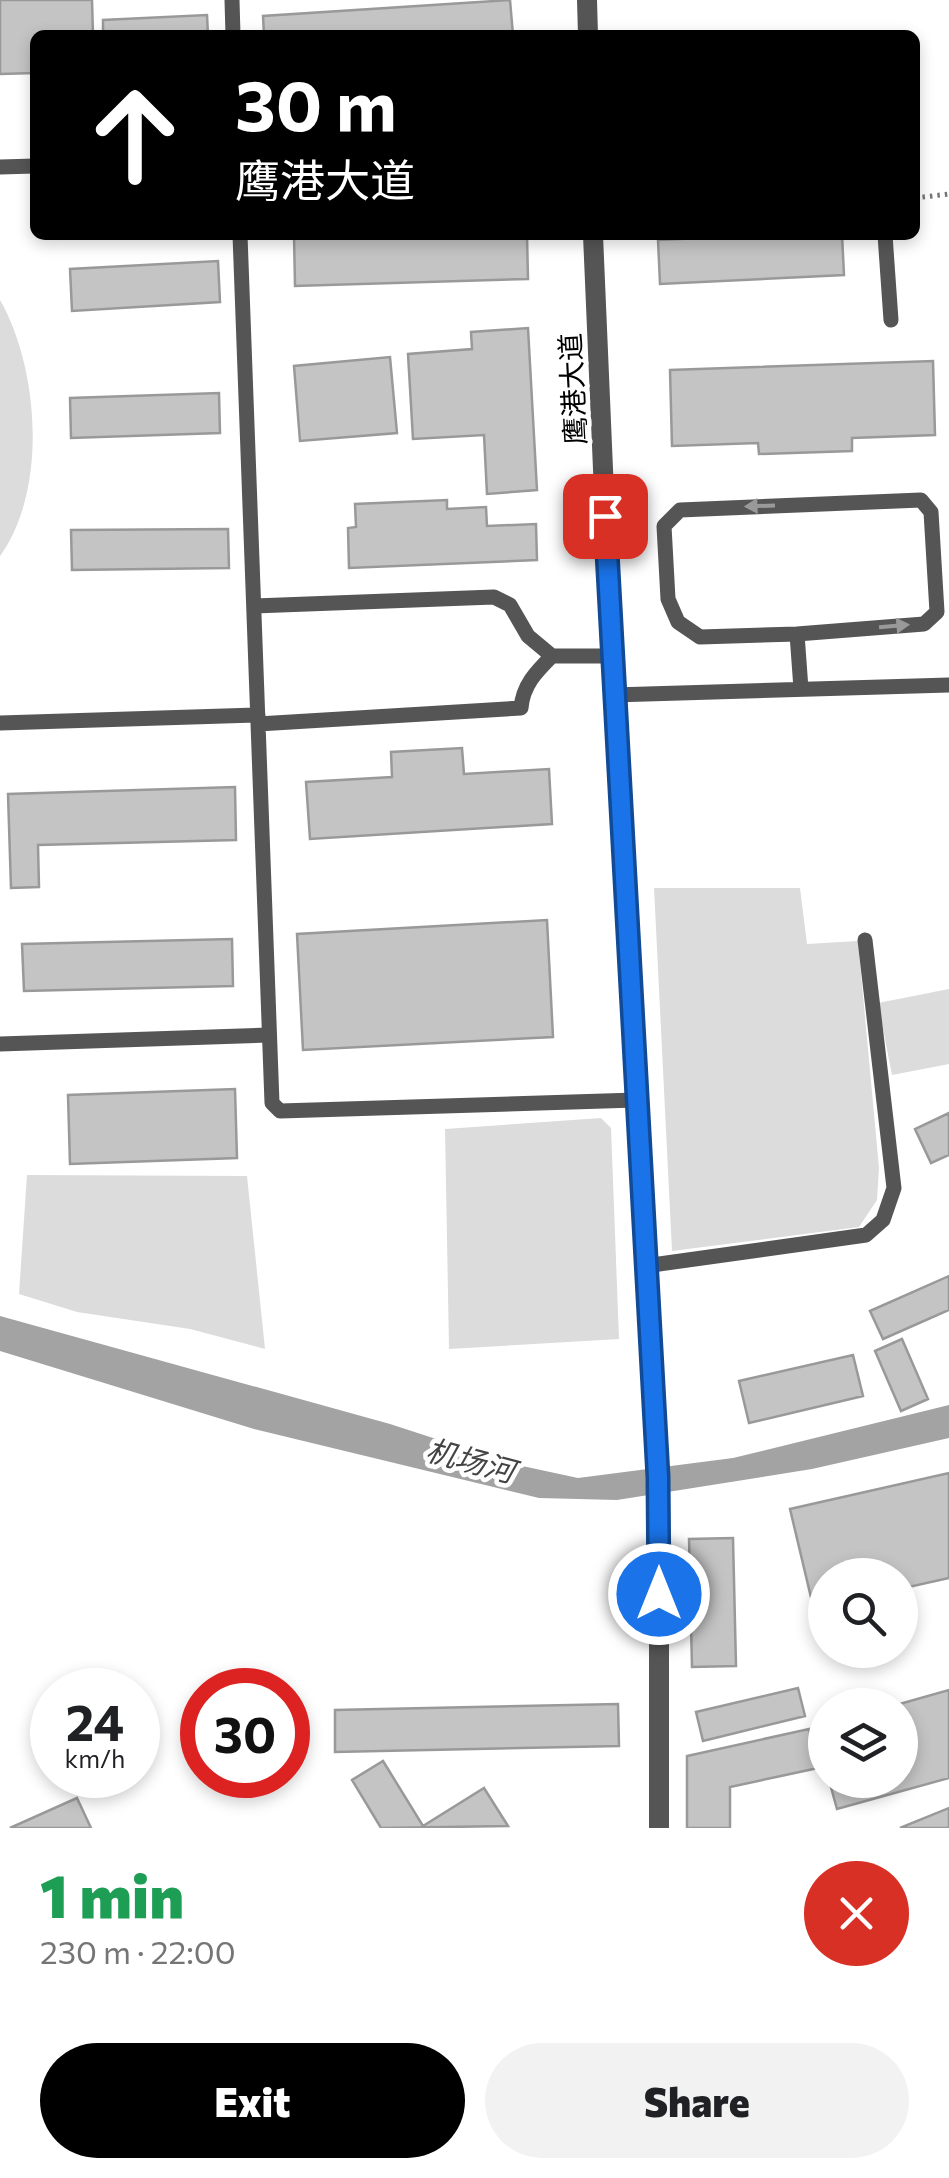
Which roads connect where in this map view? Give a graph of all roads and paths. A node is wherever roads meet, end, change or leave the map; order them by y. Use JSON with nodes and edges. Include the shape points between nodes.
{"nodes":[{"id":1,"x":232,"y":0,"type":"edge"},
{"id":2,"x":588,"y":0,"type":"edge"},
{"id":3,"x":233,"y":30,"type":"edge"},
{"id":4,"x":588,"y":30,"type":"edge"},
{"id":5,"x":30,"y":166,"type":"edge"},
{"id":6,"x":0,"y":167,"type":"edge"},
{"id":7,"x":949,"y":194,"type":"edge"},
{"id":8,"x":920,"y":197,"type":"edge"},
{"id":9,"x":240,"y":240,"type":"edge"},
{"id":10,"x":593,"y":240,"type":"edge"},
{"id":11,"x":885,"y":240,"type":"edge"},
{"id":12,"x":890,"y":320,"type":"dead end"},
{"id":13,"x":254,"y":606,"type":"junction"},
{"id":14,"x":797,"y":634,"type":"junction"},
{"id":15,"x":552,"y":656,"type":"junction"},
{"id":16,"x":611,"y":656,"type":"junction"},
{"id":17,"x":949,"y":684,"type":"edge"},
{"id":18,"x":800,"y":689,"type":"junction"},
{"id":19,"x":614,"y":695,"type":"junction"},
{"id":20,"x":258,"y":719,"type":"junction"},
{"id":21,"x":0,"y":723,"type":"edge"},
{"id":22,"x":866,"y":940,"type":"dead end"},
{"id":23,"x":269,"y":1034,"type":"junction"},
{"id":24,"x":0,"y":1044,"type":"edge"},
{"id":25,"x":636,"y":1100,"type":"junction"},
{"id":26,"x":646,"y":1266,"type":"junction"},
{"id":27,"x":659,"y":1828,"type":"edge"}],
"edges":[{"from":1,"to":3,"type":"lane"},
{"from":2,"to":4,"type":"street"},
{"from":5,"to":6,"type":"lane"},
{"from":7,"to":8,"type":"path"},
{"from":9,"to":13,"type":"lane"},
{"from":10,"to":16,"type":"street","name":"鹰港大道"},
{"from":11,"to":12,"type":"lane"},
{"from":13,"to":15,"type":"lane","via":[[494,596],[510,605],[528,636]]},
{"from":13,"to":20,"type":"lane"},
{"from":14,"to":14,"type":"lane","one_way":true,"via":[[924,624],[937,612],[931,512],[921,500],[680,510],[664,526],[668,599],[678,622],[700,637]]},
{"from":14,"to":18,"type":"lane"},
{"from":15,"to":16,"type":"lane"},
{"from":15,"to":20,"type":"lane","via":[[531,677],[522,708]]},
{"from":16,"to":19,"type":"street","name":"鹰港大道"},
{"from":17,"to":18,"type":"lane"},
{"from":18,"to":19,"type":"lane"},
{"from":19,"to":25,"type":"street","name":"鹰港大道"},
{"from":20,"to":21,"type":"lane"},
{"from":20,"to":23,"type":"lane"},
{"from":22,"to":26,"type":"lane","via":[[894,1188],[883,1220],[866,1236]]},
{"from":23,"to":24,"type":"lane"},
{"from":23,"to":25,"type":"lane","via":[[272,1103],[280,1111]]},
{"from":25,"to":26,"type":"street","name":"鹰港大道"},
{"from":26,"to":27,"type":"street","name":"鹰港大道","via":[[659,1516]]}]}
